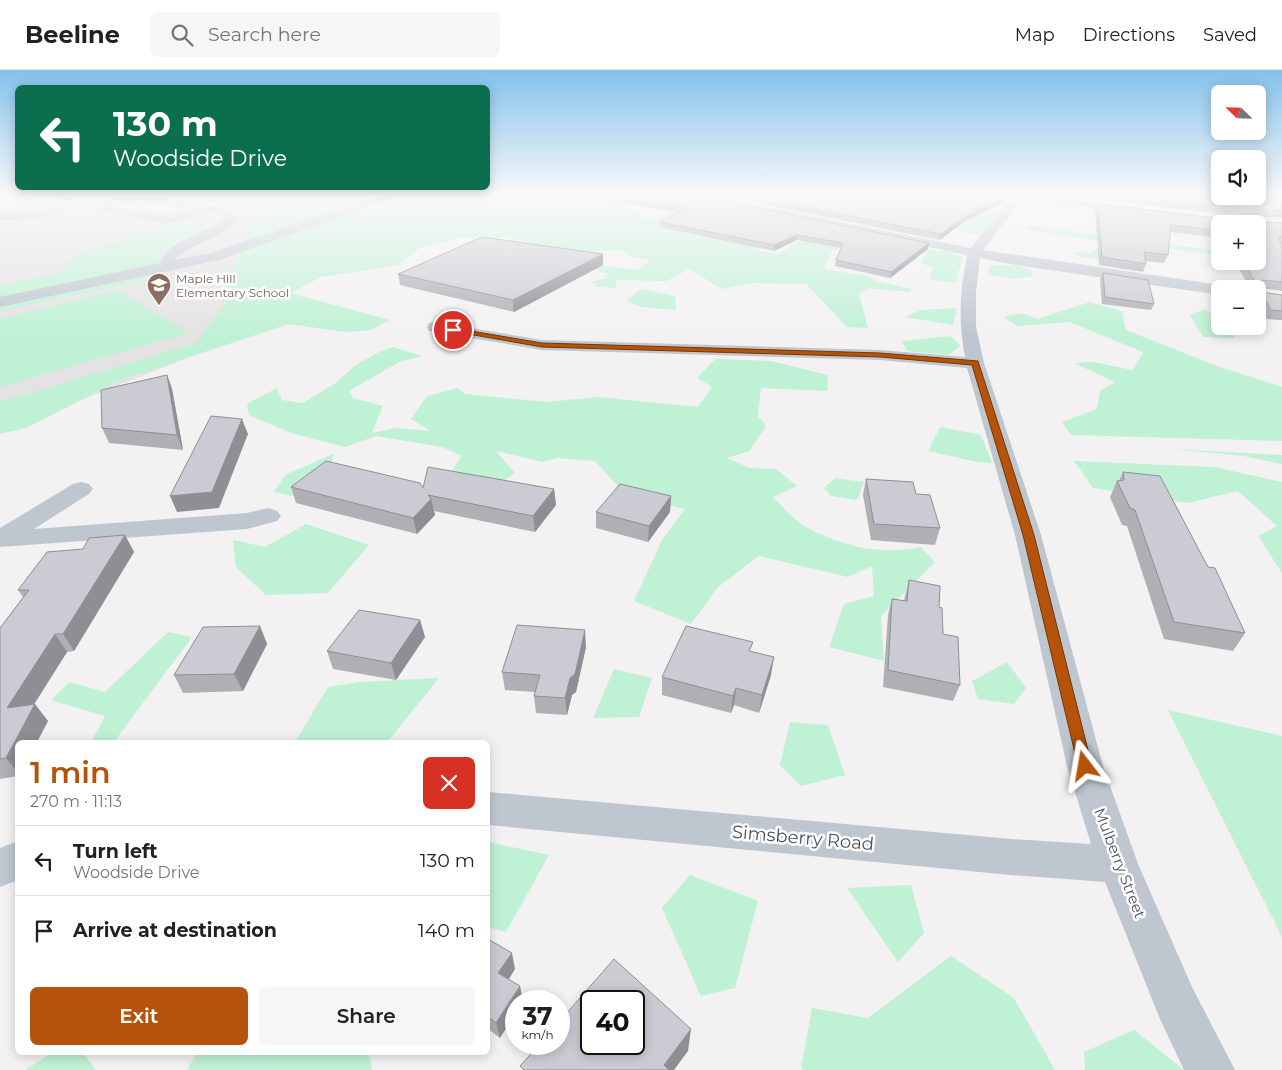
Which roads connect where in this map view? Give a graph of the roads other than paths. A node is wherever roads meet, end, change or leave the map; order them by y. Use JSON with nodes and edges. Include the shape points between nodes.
{"nodes":[{"id":1,"x":193,"y":243,"type":"edge"},
{"id":2,"x":255,"y":243,"type":"edge"},
{"id":3,"x":924,"y":243,"type":"edge"},
{"id":4,"x":982,"y":243,"type":"edge"},
{"id":5,"x":974,"y":253,"type":"junction"},
{"id":6,"x":164,"y":266,"type":"junction"},
{"id":7,"x":1211,"y":289,"type":"edge"},
{"id":8,"x":0,"y":302,"type":"edge"},
{"id":9,"x":435,"y":327,"type":"dead end"},
{"id":10,"x":975,"y":363,"type":"junction"},
{"id":11,"x":81,"y":489,"type":"dead end"},
{"id":12,"x":268,"y":516,"type":"dead end"},
{"id":13,"x":0,"y":539,"type":"edge"},
{"id":14,"x":490,"y":809,"type":"edge"},
{"id":15,"x":15,"y":860,"type":"edge"},
{"id":16,"x":1118,"y":864,"type":"junction"},
{"id":17,"x":0,"y":868,"type":"edge"},
{"id":18,"x":1210,"y":1070,"type":"edge"}],
"edges":[{"from":1,"to":6,"type":"street","via":[[169,256]]},
{"from":2,"to":6,"type":"street","via":[[214,257]]},
{"from":3,"to":5,"type":"street"},
{"from":4,"to":5,"type":"street","name":"Mulberry Street"},
{"from":5,"to":7,"type":"street"},
{"from":5,"to":10,"type":"street","name":"Mulberry Street","via":[[968,292],[968,327]]},
{"from":6,"to":8,"type":"street"},
{"from":9,"to":10,"type":"street","via":[[542,345],[880,355]]},
{"from":10,"to":16,"type":"street","name":"Mulberry Street","via":[[1028,535],[1085,766]]},
{"from":11,"to":13,"type":"street"},
{"from":12,"to":13,"type":"street","via":[[247,521]]},
{"from":14,"to":16,"type":"street","name":"Simsberry Road"},
{"from":15,"to":17,"type":"street"},
{"from":16,"to":18,"type":"street","name":"Mulberry Street","via":[[1176,1003]]}]}
